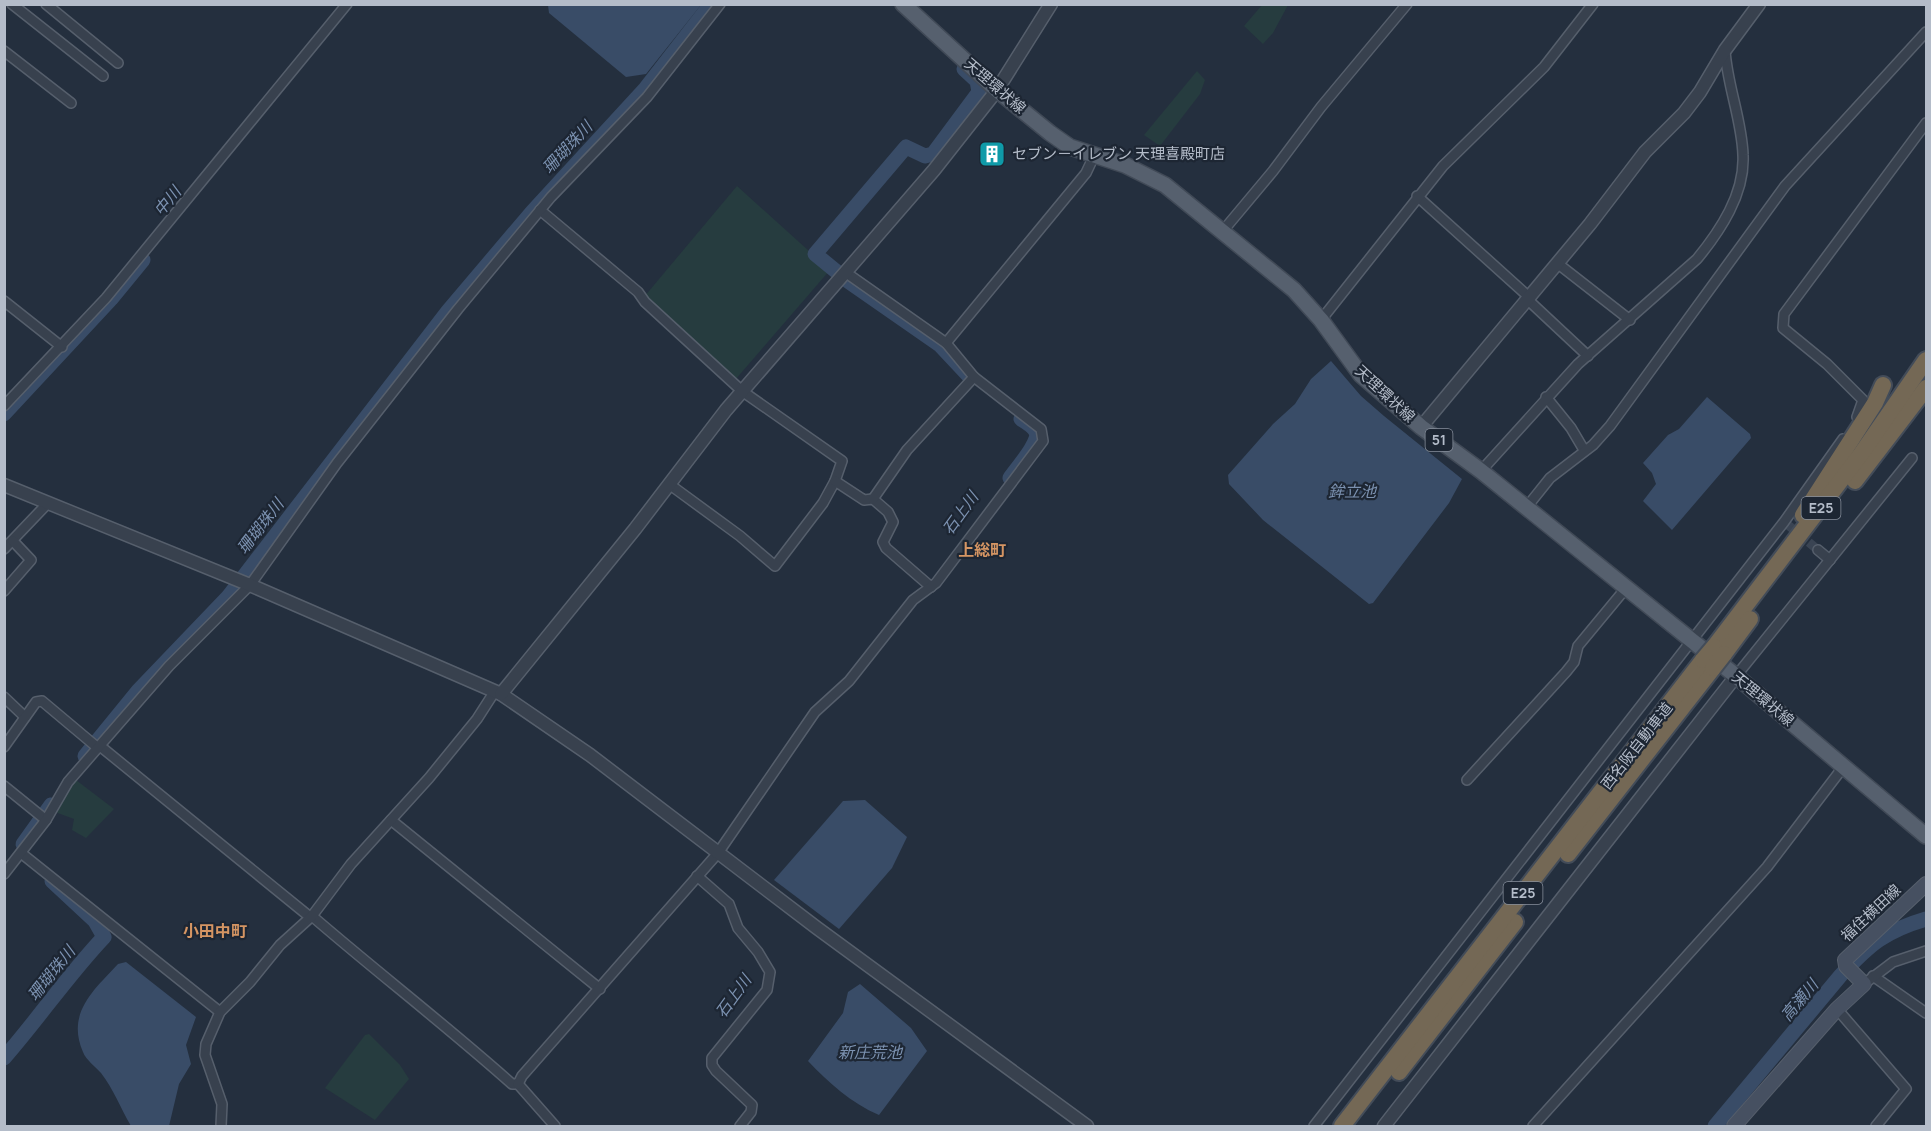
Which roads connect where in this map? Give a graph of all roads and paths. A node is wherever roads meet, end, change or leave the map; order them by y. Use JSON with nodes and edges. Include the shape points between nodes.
{"nodes":[{"id":1,"x":12,"y":4,"type":"edge"},
{"id":2,"x":46,"y":4,"type":"edge"},
{"id":3,"x":347,"y":4,"type":"edge"},
{"id":4,"x":720,"y":4,"type":"edge"},
{"id":5,"x":903,"y":4,"type":"edge"},
{"id":6,"x":1051,"y":4,"type":"edge"},
{"id":7,"x":1407,"y":4,"type":"edge"},
{"id":8,"x":1593,"y":4,"type":"edge"},
{"id":9,"x":1759,"y":4,"type":"edge"},
{"id":10,"x":1926,"y":32,"type":"edge"},
{"id":11,"x":1725,"y":50,"type":"junction"},
{"id":12,"x":4,"y":51,"type":"edge"},
{"id":13,"x":118,"y":63,"type":"dead end"},
{"id":14,"x":103,"y":76,"type":"dead end"},
{"id":15,"x":997,"y":90,"type":"junction"},
{"id":16,"x":71,"y":103,"type":"dead end"},
{"id":17,"x":1926,"y":123,"type":"edge"},
{"id":18,"x":1094,"y":156,"type":"junction"},
{"id":19,"x":1418,"y":196,"type":"junction"},
{"id":20,"x":540,"y":210,"type":"junction"},
{"id":21,"x":1222,"y":232,"type":"junction"},
{"id":22,"x":1557,"y":263,"type":"junction"},
{"id":23,"x":845,"y":272,"type":"junction"},
{"id":24,"x":1528,"y":298,"type":"junction"},
{"id":25,"x":4,"y":301,"type":"edge"},
{"id":26,"x":1321,"y":320,"type":"junction"},
{"id":27,"x":1630,"y":320,"type":"junction"},
{"id":28,"x":946,"y":343,"type":"junction"},
{"id":29,"x":62,"y":347,"type":"junction"},
{"id":30,"x":1588,"y":356,"type":"junction"},
{"id":31,"x":1926,"y":360,"type":"edge"},
{"id":32,"x":972,"y":379,"type":"junction"},
{"id":33,"x":1883,"y":385,"type":"dead end"},
{"id":34,"x":742,"y":391,"type":"junction"},
{"id":35,"x":1926,"y":391,"type":"edge"},
{"id":36,"x":1546,"y":397,"type":"junction"},
{"id":37,"x":4,"y":406,"type":"edge"},
{"id":38,"x":1421,"y":427,"type":"junction"},
{"id":39,"x":1584,"y":450,"type":"junction"},
{"id":40,"x":1912,"y":458,"type":"dead end"},
{"id":41,"x":1481,"y":471,"type":"junction"},
{"id":42,"x":836,"y":481,"type":"junction"},
{"id":43,"x":669,"y":484,"type":"junction"},
{"id":44,"x":4,"y":485,"type":"edge"},
{"id":45,"x":873,"y":499,"type":"junction"},
{"id":46,"x":48,"y":503,"type":"junction"},
{"id":47,"x":1526,"y":508,"type":"junction"},
{"id":48,"x":13,"y":541,"type":"junction"},
{"id":49,"x":4,"y":549,"type":"edge"},
{"id":50,"x":1818,"y":550,"type":"tunnel mouth"},
{"id":51,"x":1830,"y":560,"type":"junction"},
{"id":52,"x":250,"y":585,"type":"junction"},
{"id":53,"x":931,"y":587,"type":"junction"},
{"id":54,"x":1626,"y":588,"type":"junction"},
{"id":55,"x":4,"y":591,"type":"edge"},
{"id":56,"x":1741,"y":614,"type":"junction"},
{"id":57,"x":1691,"y":639,"type":"junction"},
{"id":58,"x":1714,"y":657,"type":"junction"},
{"id":59,"x":1736,"y":676,"type":"junction"},
{"id":60,"x":498,"y":693,"type":"junction"},
{"id":61,"x":4,"y":697,"type":"edge"},
{"id":62,"x":25,"y":717,"type":"junction"},
{"id":63,"x":4,"y":747,"type":"edge"},
{"id":64,"x":99,"y":747,"type":"junction"},
{"id":65,"x":1844,"y":766,"type":"junction"},
{"id":66,"x":1467,"y":780,"type":"dead end"},
{"id":67,"x":4,"y":786,"type":"edge"},
{"id":68,"x":46,"y":820,"type":"junction"},
{"id":69,"x":391,"y":820,"type":"junction"},
{"id":70,"x":1926,"y":836,"type":"edge"},
{"id":71,"x":21,"y":853,"type":"junction"},
{"id":72,"x":718,"y":853,"type":"junction"},
{"id":73,"x":4,"y":874,"type":"edge"},
{"id":74,"x":697,"y":876,"type":"junction"},
{"id":75,"x":1926,"y":884,"type":"edge"},
{"id":76,"x":311,"y":917,"type":"junction"},
{"id":77,"x":1926,"y":951,"type":"edge"},
{"id":78,"x":1865,"y":979,"type":"junction"},
{"id":79,"x":600,"y":989,"type":"junction"},
{"id":80,"x":1837,"y":1009,"type":"junction"},
{"id":81,"x":220,"y":1012,"type":"junction"},
{"id":82,"x":1926,"y":1013,"type":"edge"},
{"id":83,"x":518,"y":1084,"type":"junction"},
{"id":84,"x":221,"y":1126,"type":"edge"},
{"id":85,"x":555,"y":1126,"type":"edge"},
{"id":86,"x":740,"y":1126,"type":"edge"},
{"id":87,"x":1087,"y":1126,"type":"edge"},
{"id":88,"x":1314,"y":1126,"type":"edge"},
{"id":89,"x":1342,"y":1126,"type":"edge"},
{"id":90,"x":1356,"y":1126,"type":"edge"},
{"id":91,"x":1384,"y":1126,"type":"edge"},
{"id":92,"x":1533,"y":1126,"type":"edge"},
{"id":93,"x":1734,"y":1126,"type":"edge"},
{"id":94,"x":1876,"y":1126,"type":"edge"}],
"edges":[{"from":1,"to":14,"type":"street"},
{"from":2,"to":13,"type":"street"},
{"from":3,"to":29,"type":"street"},
{"from":4,"to":20,"type":"street","via":[[647,97]]},
{"from":5,"to":15,"type":"main road","name":"天理環状線","number":"51"},
{"from":6,"to":15,"type":"street"},
{"from":7,"to":21,"type":"street"},
{"from":8,"to":19,"type":"street","via":[[1544,67],[1443,166]]},
{"from":9,"to":11,"type":"street"},
{"from":10,"to":39,"type":"street","via":[[1785,186],[1610,426]]},
{"from":11,"to":22,"type":"street","via":[[1684,113],[1645,152]]},
{"from":11,"to":27,"type":"street","via":[[1744,156],[1732,207],[1697,259]]},
{"from":12,"to":16,"type":"street"},
{"from":15,"to":18,"type":"main road","name":"天理環状線","number":"51","via":[[1050,133]]},
{"from":15,"to":23,"type":"street"},
{"from":17,"to":57,"type":"street","via":[[1784,314],[1783,328],[1863,400],[1862,410],[1786,524]]},
{"from":18,"to":21,"type":"main road","name":"天理環状線","number":"51","via":[[1125,165],[1165,185]]},
{"from":18,"to":28,"type":"street","via":[[1086,173]]},
{"from":19,"to":24,"type":"street"},
{"from":19,"to":26,"type":"street"},
{"from":20,"to":34,"type":"street","via":[[638,292]]},
{"from":20,"to":52,"type":"street","via":[[337,463]]},
{"from":21,"to":26,"type":"main road","name":"天理環状線","number":"51","via":[[1294,290]]},
{"from":22,"to":24,"type":"street"},
{"from":22,"to":27,"type":"street"},
{"from":23,"to":28,"type":"street"},
{"from":23,"to":34,"type":"street"},
{"from":24,"to":30,"type":"street"},
{"from":24,"to":38,"type":"street"},
{"from":25,"to":29,"type":"street"},
{"from":26,"to":38,"type":"main road","name":"天理環状線","number":"51","via":[[1360,375]]},
{"from":27,"to":30,"type":"street"},
{"from":28,"to":32,"type":"street"},
{"from":29,"to":37,"type":"street"},
{"from":30,"to":36,"type":"street"},
{"from":31,"to":56,"type":"highway","name":"西名阪自動車道","number":"E25"},
{"from":32,"to":45,"type":"street","via":[[907,450]]},
{"from":32,"to":53,"type":"street","via":[[1041,429],[1043,441]]},
{"from":33,"to":56,"type":"highway","via":[[1875,403],[1743,601]]},
{"from":34,"to":42,"type":"street","via":[[842,461]]},
{"from":34,"to":43,"type":"street"},
{"from":35,"to":58,"type":"highway","name":"西名阪自動車道","number":"E25"},
{"from":36,"to":39,"type":"street"},
{"from":36,"to":41,"type":"street"},
{"from":38,"to":41,"type":"main road","name":"天理環状線","number":"51"},
{"from":39,"to":47,"type":"street","via":[[1550,478]]},
{"from":40,"to":51,"type":"street"},
{"from":41,"to":47,"type":"main road","name":"天理環状線","number":"51"},
{"from":42,"to":43,"type":"street","via":[[811,521],[775,566]]},
{"from":42,"to":45,"type":"street","via":[[864,500]]},
{"from":43,"to":60,"type":"street"},
{"from":44,"to":46,"type":"street"},
{"from":45,"to":53,"type":"street","via":[[893,522],[883,542],[886,549]]},
{"from":46,"to":48,"type":"street"},
{"from":46,"to":52,"type":"street"},
{"from":47,"to":54,"type":"main road","name":"天理環状線","number":"51"},
{"from":48,"to":49,"type":"street"},
{"from":48,"to":55,"type":"street","via":[[31,560]]},
{"from":50,"to":51,"type":"street"},
{"from":51,"to":59,"type":"street"},
{"from":52,"to":60,"type":"street"},
{"from":52,"to":64,"type":"street","via":[[169,666]]},
{"from":53,"to":72,"type":"street","via":[[921,592],[849,681],[815,712]]},
{"from":54,"to":57,"type":"main road","name":"天理環状線","number":"51"},
{"from":54,"to":66,"type":"street","via":[[1578,646],[1574,662],[1566,672]]},
{"from":56,"to":58,"type":"highway","name":"西名阪自動車道","number":"E25"},
{"from":57,"to":59,"type":"main road","name":"天理環状線","number":"51"},
{"from":57,"to":88,"type":"street"},
{"from":58,"to":89,"type":"highway","name":"西名阪自動車道","number":"E25"},
{"from":58,"to":90,"type":"highway","name":"西名阪自動車道","number":"E25"},
{"from":59,"to":65,"type":"main road","name":"天理環状線","number":"51"},
{"from":59,"to":91,"type":"street"},
{"from":60,"to":69,"type":"street"},
{"from":60,"to":72,"type":"street","via":[[590,755]]},
{"from":61,"to":62,"type":"street"},
{"from":62,"to":63,"type":"street"},
{"from":62,"to":64,"type":"street","via":[[36,702],[42,701]]},
{"from":64,"to":68,"type":"street","via":[[69,782]]},
{"from":64,"to":76,"type":"street"},
{"from":65,"to":70,"type":"main road","name":"天理環状線","number":"51"},
{"from":65,"to":92,"type":"street","via":[[1767,867]]},
{"from":67,"to":68,"type":"street"},
{"from":68,"to":71,"type":"street"},
{"from":69,"to":76,"type":"street"},
{"from":69,"to":79,"type":"street"},
{"from":71,"to":73,"type":"street"},
{"from":71,"to":81,"type":"street"},
{"from":72,"to":74,"type":"street"},
{"from":72,"to":87,"type":"street"},
{"from":74,"to":79,"type":"street"},
{"from":74,"to":86,"type":"street","via":[[729,904],[738,928],[770,972],[767,990],[712,1058],[716,1071],[752,1105]]},
{"from":75,"to":78,"type":"main road","name":"福住横田線","via":[[1845,960],[1846,966]]},
{"from":76,"to":81,"type":"street","via":[[280,945]]},
{"from":76,"to":83,"type":"street","via":[[512,1084]]},
{"from":77,"to":78,"type":"street","via":[[1893,962]]},
{"from":78,"to":80,"type":"main road"},
{"from":78,"to":82,"type":"street"},
{"from":79,"to":83,"type":"street"},
{"from":80,"to":93,"type":"main road"},
{"from":80,"to":94,"type":"street","via":[[1906,1089]]},
{"from":81,"to":84,"type":"street","via":[[205,1055],[222,1104]]},
{"from":83,"to":85,"type":"street"}]}
